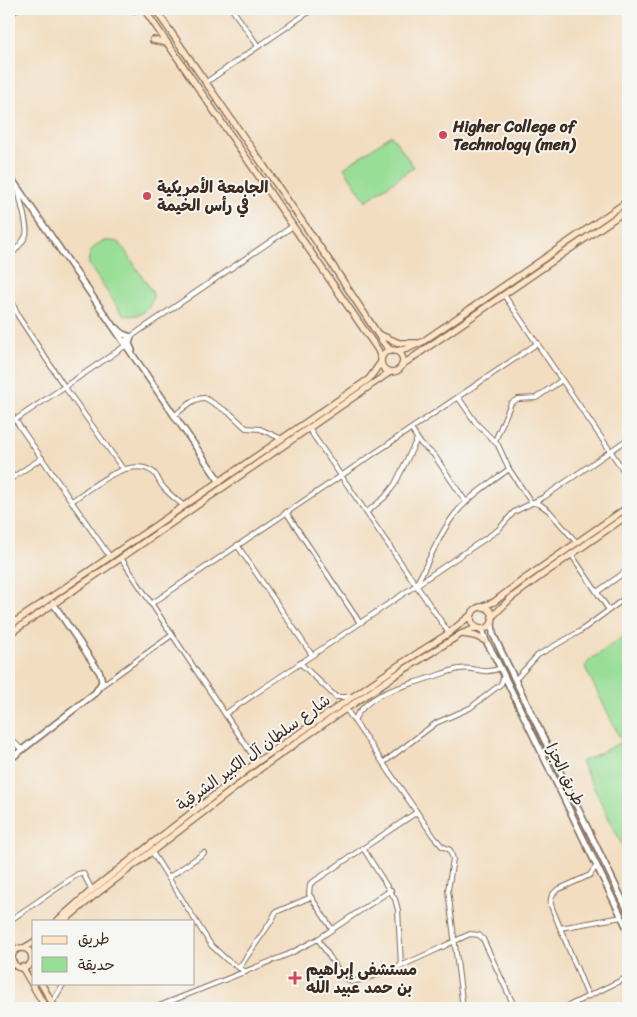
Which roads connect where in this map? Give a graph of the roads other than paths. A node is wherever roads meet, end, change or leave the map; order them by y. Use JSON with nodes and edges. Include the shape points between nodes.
{"nodes":[{"id":1,"x":16,"y":9,"type":"edge"},
{"id":2,"x":144,"y":9,"type":"edge"},
{"id":3,"x":154,"y":9,"type":"edge"},
{"id":4,"x":232,"y":9,"type":"edge"},
{"id":5,"x":312,"y":9,"type":"edge"},
{"id":6,"x":9,"y":14,"type":"edge"},
{"id":7,"x":153,"y":40,"type":"dead end"},
{"id":8,"x":167,"y":43,"type":"junction"},
{"id":9,"x":258,"y":46,"type":"junction"},
{"id":10,"x":205,"y":83,"type":"junction"},
{"id":11,"x":9,"y":175,"type":"edge"},
{"id":12,"x":18,"y":188,"type":"junction"},
{"id":13,"x":628,"y":201,"type":"edge"},
{"id":14,"x":628,"y":209,"type":"edge"},
{"id":15,"x":293,"y":226,"type":"junction"},
{"id":16,"x":9,"y":257,"type":"edge"},
{"id":17,"x":9,"y":294,"type":"edge"},
{"id":18,"x":504,"y":295,"type":"junction"},
{"id":19,"x":104,"y":315,"type":"junction"},
{"id":20,"x":377,"y":333,"type":"junction"},
{"id":21,"x":130,"y":337,"type":"junction"},
{"id":22,"x":422,"y":342,"type":"junction"},
{"id":23,"x":538,"y":343,"type":"junction"},
{"id":24,"x":124,"y":344,"type":"junction"},
{"id":25,"x":393,"y":351,"type":"junction"},
{"id":26,"x":381,"y":360,"type":"junction"},
{"id":27,"x":137,"y":363,"type":"junction"},
{"id":28,"x":402,"y":365,"type":"junction"},
{"id":29,"x":390,"y":372,"type":"junction"},
{"id":30,"x":562,"y":380,"type":"junction"},
{"id":31,"x":64,"y":386,"type":"junction"},
{"id":32,"x":458,"y":397,"type":"junction"},
{"id":33,"x":9,"y":411,"type":"edge"},
{"id":34,"x":174,"y":416,"type":"junction"},
{"id":35,"x":15,"y":420,"type":"junction"},
{"id":36,"x":309,"y":429,"type":"junction"},
{"id":37,"x":411,"y":429,"type":"junction"},
{"id":38,"x":417,"y":439,"type":"junction"},
{"id":39,"x":628,"y":439,"type":"edge"},
{"id":40,"x":282,"y":440,"type":"junction"},
{"id":41,"x":495,"y":442,"type":"junction"},
{"id":42,"x":611,"y":452,"type":"junction"},
{"id":43,"x":42,"y":458,"type":"junction"},
{"id":44,"x":123,"y":469,"type":"junction"},
{"id":45,"x":509,"y":469,"type":"junction"},
{"id":46,"x":341,"y":475,"type":"junction"},
{"id":47,"x":628,"y":477,"type":"edge"},
{"id":48,"x":9,"y":480,"type":"edge"},
{"id":49,"x":220,"y":482,"type":"junction"},
{"id":50,"x":72,"y":501,"type":"junction"},
{"id":51,"x":466,"y":502,"type":"junction"},
{"id":52,"x":531,"y":502,"type":"junction"},
{"id":53,"x":184,"y":506,"type":"junction"},
{"id":54,"x":628,"y":507,"type":"edge"},
{"id":55,"x":286,"y":512,"type":"junction"},
{"id":56,"x":367,"y":512,"type":"junction"},
{"id":57,"x":628,"y":515,"type":"edge"},
{"id":58,"x":577,"y":543,"type":"junction"},
{"id":59,"x":237,"y":546,"type":"junction"},
{"id":60,"x":571,"y":554,"type":"junction"},
{"id":61,"x":110,"y":557,"type":"junction"},
{"id":62,"x":121,"y":558,"type":"junction"},
{"id":63,"x":628,"y":570,"type":"edge"},
{"id":64,"x":416,"y":584,"type":"junction"},
{"id":65,"x":597,"y":592,"type":"junction"},
{"id":66,"x":628,"y":596,"type":"edge"},
{"id":67,"x":53,"y":603,"type":"junction"},
{"id":68,"x":151,"y":604,"type":"junction"},
{"id":69,"x":481,"y":607,"type":"junction"},
{"id":70,"x":609,"y":610,"type":"junction"},
{"id":71,"x":9,"y":612,"type":"edge"},
{"id":72,"x":472,"y":614,"type":"junction"},
{"id":73,"x":492,"y":619,"type":"junction"},
{"id":74,"x":15,"y":622,"type":"junction"},
{"id":75,"x":360,"y":622,"type":"junction"},
{"id":76,"x":9,"y":626,"type":"edge"},
{"id":77,"x":482,"y":629,"type":"junction"},
{"id":78,"x":449,"y":633,"type":"junction"},
{"id":79,"x":9,"y":634,"type":"edge"},
{"id":80,"x":461,"y":634,"type":"junction"},
{"id":81,"x":172,"y":635,"type":"junction"},
{"id":82,"x":486,"y":641,"type":"junction"},
{"id":83,"x":312,"y":655,"type":"junction"},
{"id":84,"x":300,"y":663,"type":"junction"},
{"id":85,"x":501,"y":668,"type":"junction"},
{"id":86,"x":504,"y":675,"type":"junction"},
{"id":87,"x":515,"y":680,"type":"junction"},
{"id":88,"x":501,"y":684,"type":"junction"},
{"id":89,"x":509,"y":685,"type":"junction"},
{"id":90,"x":101,"y":686,"type":"junction"},
{"id":91,"x":353,"y":696,"type":"junction"},
{"id":92,"x":336,"y":697,"type":"junction"},
{"id":93,"x":336,"y":708,"type":"junction"},
{"id":94,"x":346,"y":709,"type":"junction"},
{"id":95,"x":225,"y":714,"type":"junction"},
{"id":96,"x":354,"y":720,"type":"junction"},
{"id":97,"x":9,"y":737,"type":"edge"},
{"id":98,"x":22,"y":750,"type":"junction"},
{"id":99,"x":543,"y":754,"type":"junction"},
{"id":100,"x":9,"y":760,"type":"edge"},
{"id":101,"x":257,"y":762,"type":"junction"},
{"id":102,"x":383,"y":763,"type":"junction"},
{"id":103,"x":568,"y":787,"type":"junction"},
{"id":104,"x":417,"y":812,"type":"junction"},
{"id":105,"x":363,"y":848,"type":"junction"},
{"id":106,"x":152,"y":852,"type":"junction"},
{"id":107,"x":204,"y":853,"type":"dead end"},
{"id":108,"x":597,"y":865,"type":"junction"},
{"id":109,"x":168,"y":878,"type":"junction"},
{"id":110,"x":92,"y":890,"type":"junction"},
{"id":111,"x":391,"y":890,"type":"junction"},
{"id":112,"x":311,"y":897,"type":"junction"},
{"id":113,"x":628,"y":911,"type":"edge"},
{"id":114,"x":622,"y":917,"type":"junction"},
{"id":115,"x":58,"y":920,"type":"edge"},
{"id":116,"x":65,"y":920,"type":"edge"},
{"id":117,"x":9,"y":921,"type":"edge"},
{"id":118,"x":560,"y":928,"type":"junction"},
{"id":119,"x":332,"y":929,"type":"junction"},
{"id":120,"x":628,"y":930,"type":"edge"},
{"id":121,"x":318,"y":939,"type":"junction"},
{"id":122,"x":9,"y":941,"type":"edge"},
{"id":123,"x":454,"y":941,"type":"junction"},
{"id":124,"x":32,"y":943,"type":"edge"},
{"id":125,"x":24,"y":948,"type":"junction"},
{"id":126,"x":12,"y":955,"type":"edge"},
{"id":127,"x":32,"y":958,"type":"edge"},
{"id":128,"x":401,"y":965,"type":"junction"},
{"id":129,"x":20,"y":967,"type":"junction"},
{"id":130,"x":238,"y":968,"type":"junction"},
{"id":131,"x":9,"y":969,"type":"edge"},
{"id":132,"x":246,"y":972,"type":"junction"},
{"id":133,"x":628,"y":977,"type":"edge"},
{"id":134,"x":42,"y":984,"type":"edge"},
{"id":135,"x":64,"y":984,"type":"edge"},
{"id":136,"x":588,"y":996,"type":"junction"},
{"id":137,"x":573,"y":1004,"type":"junction"},
{"id":138,"x":53,"y":1006,"type":"edge"},
{"id":139,"x":46,"y":1008,"type":"edge"},
{"id":140,"x":154,"y":1008,"type":"edge"},
{"id":141,"x":463,"y":1008,"type":"edge"},
{"id":142,"x":515,"y":1008,"type":"edge"},
{"id":143,"x":564,"y":1008,"type":"edge"},
{"id":144,"x":581,"y":1008,"type":"edge"}],
"edges":[{"from":1,"to":6,"type":"street"},
{"from":2,"to":8,"type":"main road"},
{"from":3,"to":10,"type":"main road"},
{"from":4,"to":9,"type":"street"},
{"from":5,"to":9,"type":"street"},
{"from":7,"to":8,"type":"main road"},
{"from":8,"to":15,"type":"main road"},
{"from":9,"to":10,"type":"street"},
{"from":10,"to":20,"type":"main road"},
{"from":11,"to":12,"type":"street"},
{"from":12,"to":16,"type":"street","via":[[26,236]]},
{"from":12,"to":19,"type":"street"},
{"from":13,"to":22,"type":"main road"},
{"from":14,"to":18,"type":"main road"},
{"from":15,"to":21,"type":"street"},
{"from":15,"to":26,"type":"main road","via":[[378,350]]},
{"from":17,"to":31,"type":"street","via":[[18,316]]},
{"from":18,"to":23,"type":"street"},
{"from":18,"to":28,"type":"main road"},
{"from":19,"to":21,"type":"street","via":[[121,333]]},
{"from":19,"to":24,"type":"street"},
{"from":20,"to":22,"type":"main road","via":[[399,343]]},
{"from":20,"to":25,"type":"main road"},
{"from":21,"to":24,"type":"street"},
{"from":21,"to":27,"type":"street","via":[[129,344]]},
{"from":22,"to":25,"type":"main road"},
{"from":23,"to":30,"type":"street"},
{"from":23,"to":32,"type":"street"},
{"from":24,"to":27,"type":"street"},
{"from":24,"to":31,"type":"street"},
{"from":25,"to":26,"type":"main road","via":[[385,353]]},
{"from":25,"to":28,"type":"main road","via":[[400,355]]},
{"from":26,"to":29,"type":"main road","via":[[383,368]]},
{"from":26,"to":40,"type":"main road","via":[[369,379]]},
{"from":27,"to":34,"type":"street"},
{"from":28,"to":29,"type":"main road","via":[[397,371]]},
{"from":29,"to":36,"type":"main road"},
{"from":30,"to":41,"type":"street","via":[[536,398],[518,399],[511,403]]},
{"from":30,"to":42,"type":"street"},
{"from":31,"to":35,"type":"street"},
{"from":31,"to":44,"type":"street"},
{"from":32,"to":37,"type":"street"},
{"from":32,"to":41,"type":"street","via":[[476,423]]},
{"from":33,"to":35,"type":"street"},
{"from":34,"to":40,"type":"street","via":[[196,400],[205,398],[249,429],[260,429]]},
{"from":34,"to":49,"type":"street"},
{"from":35,"to":43,"type":"street"},
{"from":36,"to":46,"type":"street"},
{"from":36,"to":62,"type":"main road"},
{"from":37,"to":38,"type":"street"},
{"from":37,"to":46,"type":"street"},
{"from":38,"to":51,"type":"street","via":[[434,456]]},
{"from":38,"to":56,"type":"street","via":[[395,484]]},
{"from":39,"to":42,"type":"street"},
{"from":40,"to":49,"type":"main road"},
{"from":41,"to":45,"type":"street"},
{"from":42,"to":47,"type":"street"},
{"from":42,"to":52,"type":"street","via":[[544,497]]},
{"from":43,"to":48,"type":"street"},
{"from":43,"to":50,"type":"street"},
{"from":44,"to":50,"type":"street"},
{"from":44,"to":53,"type":"street","via":[[140,468],[152,472]]},
{"from":45,"to":51,"type":"street"},
{"from":45,"to":52,"type":"street"},
{"from":46,"to":55,"type":"street"},
{"from":46,"to":56,"type":"street"},
{"from":49,"to":53,"type":"main road"},
{"from":50,"to":61,"type":"street"},
{"from":51,"to":64,"type":"street","via":[[448,524]]},
{"from":52,"to":58,"type":"street","via":[[549,511]]},
{"from":52,"to":64,"type":"street","via":[[514,512],[498,530]]},
{"from":53,"to":61,"type":"main road"},
{"from":54,"to":58,"type":"main road"},
{"from":55,"to":59,"type":"street"},
{"from":55,"to":75,"type":"street"},
{"from":56,"to":64,"type":"street"},
{"from":57,"to":60,"type":"main road"},
{"from":58,"to":69,"type":"main road","via":[[494,602]]},
{"from":59,"to":68,"type":"street"},
{"from":59,"to":83,"type":"street"},
{"from":60,"to":65,"type":"street"},
{"from":60,"to":73,"type":"main road","via":[[511,598]]},
{"from":61,"to":74,"type":"main road"},
{"from":62,"to":67,"type":"main road"},
{"from":62,"to":68,"type":"street"},
{"from":63,"to":65,"type":"street"},
{"from":64,"to":75,"type":"street"},
{"from":64,"to":78,"type":"street"},
{"from":65,"to":70,"type":"street"},
{"from":66,"to":70,"type":"street"},
{"from":67,"to":79,"type":"main road"},
{"from":67,"to":90,"type":"street","via":[[100,673]]},
{"from":68,"to":81,"type":"street"},
{"from":69,"to":72,"type":"main road"},
{"from":69,"to":73,"type":"main road","via":[[488,610]]},
{"from":70,"to":87,"type":"street","via":[[579,632],[538,655]]},
{"from":71,"to":74,"type":"street"},
{"from":72,"to":77,"type":"main road","via":[[474,625]]},
{"from":72,"to":78,"type":"main road","name":"شارع سلطان آل الكبير الشرقية"},
{"from":73,"to":77,"type":"main road","via":[[488,627]]},
{"from":73,"to":87,"type":"street","name":"طريق الجزا","via":[[493,634]]},
{"from":74,"to":76,"type":"main road"},
{"from":75,"to":83,"type":"street"},
{"from":77,"to":80,"type":"main road","name":"شارع سلطان آل الكبير الشرقية"},
{"from":77,"to":82,"type":"street","name":"طريق الجزا"},
{"from":78,"to":91,"type":"main road","name":"شارع سلطان آل الكبير الشرقية"},
{"from":80,"to":82,"type":"main road"},
{"from":80,"to":94,"type":"main road","name":"شارع سلطان آل الكبير الشرقية"},
{"from":81,"to":90,"type":"street"},
{"from":81,"to":95,"type":"street"},
{"from":82,"to":85,"type":"street","name":"طريق الجزا"},
{"from":83,"to":84,"type":"street"},
{"from":84,"to":92,"type":"street"},
{"from":84,"to":95,"type":"street"},
{"from":85,"to":86,"type":"street","name":"طريق الجزا"},
{"from":85,"to":96,"type":"street","via":[[488,672],[458,669],[389,690],[363,707]]},
{"from":86,"to":88,"type":"street"},
{"from":86,"to":89,"type":"street","name":"طريق الجزا"},
{"from":87,"to":103,"type":"street","name":"طريق الجزا"},
{"from":88,"to":89,"type":"street"},
{"from":88,"to":102,"type":"street","via":[[464,712],[436,723]]},
{"from":89,"to":99,"type":"street","name":"طريق الجزا"},
{"from":90,"to":98,"type":"street"},
{"from":91,"to":92,"type":"street"},
{"from":91,"to":93,"type":"main road","name":"شارع سلطان آل الكبير الشرقية"},
{"from":92,"to":93,"type":"street"},
{"from":93,"to":101,"type":"main road","name":"شارع سلطان آل الكبير الشرقية"},
{"from":94,"to":96,"type":"street"},
{"from":94,"to":106,"type":"main road","name":"شارع سلطان آل الكبير الشرقية","via":[[261,768]]},
{"from":95,"to":101,"type":"street"},
{"from":96,"to":102,"type":"street"},
{"from":97,"to":98,"type":"street"},
{"from":98,"to":100,"type":"street"},
{"from":99,"to":103,"type":"street","via":[[545,750],[549,752]]},
{"from":99,"to":108,"type":"street","name":"طريق الجزا"},
{"from":101,"to":110,"type":"main road","name":"شارع سلطان آل الكبير الشرقية"},
{"from":102,"to":104,"type":"street"},
{"from":103,"to":113,"type":"street","name":"طريق الجزا"},
{"from":104,"to":105,"type":"street"},
{"from":104,"to":123,"type":"street","via":[[438,842],[450,850],[448,890]]},
{"from":105,"to":111,"type":"street"},
{"from":105,"to":112,"type":"street","via":[[312,882],[308,891]]},
{"from":106,"to":109,"type":"street"},
{"from":106,"to":116,"type":"main road","name":"شارع سلطان آل الكبير الشرقية"},
{"from":107,"to":109,"type":"street"},
{"from":108,"to":114,"type":"street","name":"طريق الجزا"},
{"from":108,"to":118,"type":"street","via":[[590,875],[557,890],[552,896],[550,904]]},
{"from":109,"to":130,"type":"street","via":[[211,944]]},
{"from":110,"to":115,"type":"main road","name":"شارع سلطان آل الكبير الشرقية"},
{"from":110,"to":117,"type":"street","via":[[83,873],[78,874]]},
{"from":111,"to":119,"type":"street"},
{"from":111,"to":128,"type":"street","via":[[398,910]]},
{"from":112,"to":119,"type":"street"},
{"from":112,"to":130,"type":"street","via":[[276,912]]},
{"from":114,"to":118,"type":"street"},
{"from":114,"to":120,"type":"street","name":"طريق الجزا"},
{"from":118,"to":136,"type":"street"},
{"from":119,"to":121,"type":"street"},
{"from":121,"to":128,"type":"street","via":[[342,976],[352,982]]},
{"from":121,"to":132,"type":"street"},
{"from":122,"to":126,"type":"street"},
{"from":123,"to":128,"type":"street"},
{"from":123,"to":141,"type":"street"},
{"from":123,"to":142,"type":"street","via":[[470,934],[483,939]]},
{"from":124,"to":125,"type":"main road"},
{"from":125,"to":126,"type":"main road"},
{"from":125,"to":127,"type":"main road"},
{"from":126,"to":129,"type":"main road","via":[[12,961]]},
{"from":127,"to":129,"type":"main road","via":[[28,966]]},
{"from":129,"to":131,"type":"main road"},
{"from":129,"to":139,"type":"main road"},
{"from":130,"to":132,"type":"street"},
{"from":132,"to":140,"type":"street"},
{"from":133,"to":136,"type":"street"},
{"from":134,"to":138,"type":"main road"},
{"from":135,"to":138,"type":"street"},
{"from":136,"to":137,"type":"street"},
{"from":137,"to":143,"type":"street"},
{"from":137,"to":144,"type":"street"}]}
